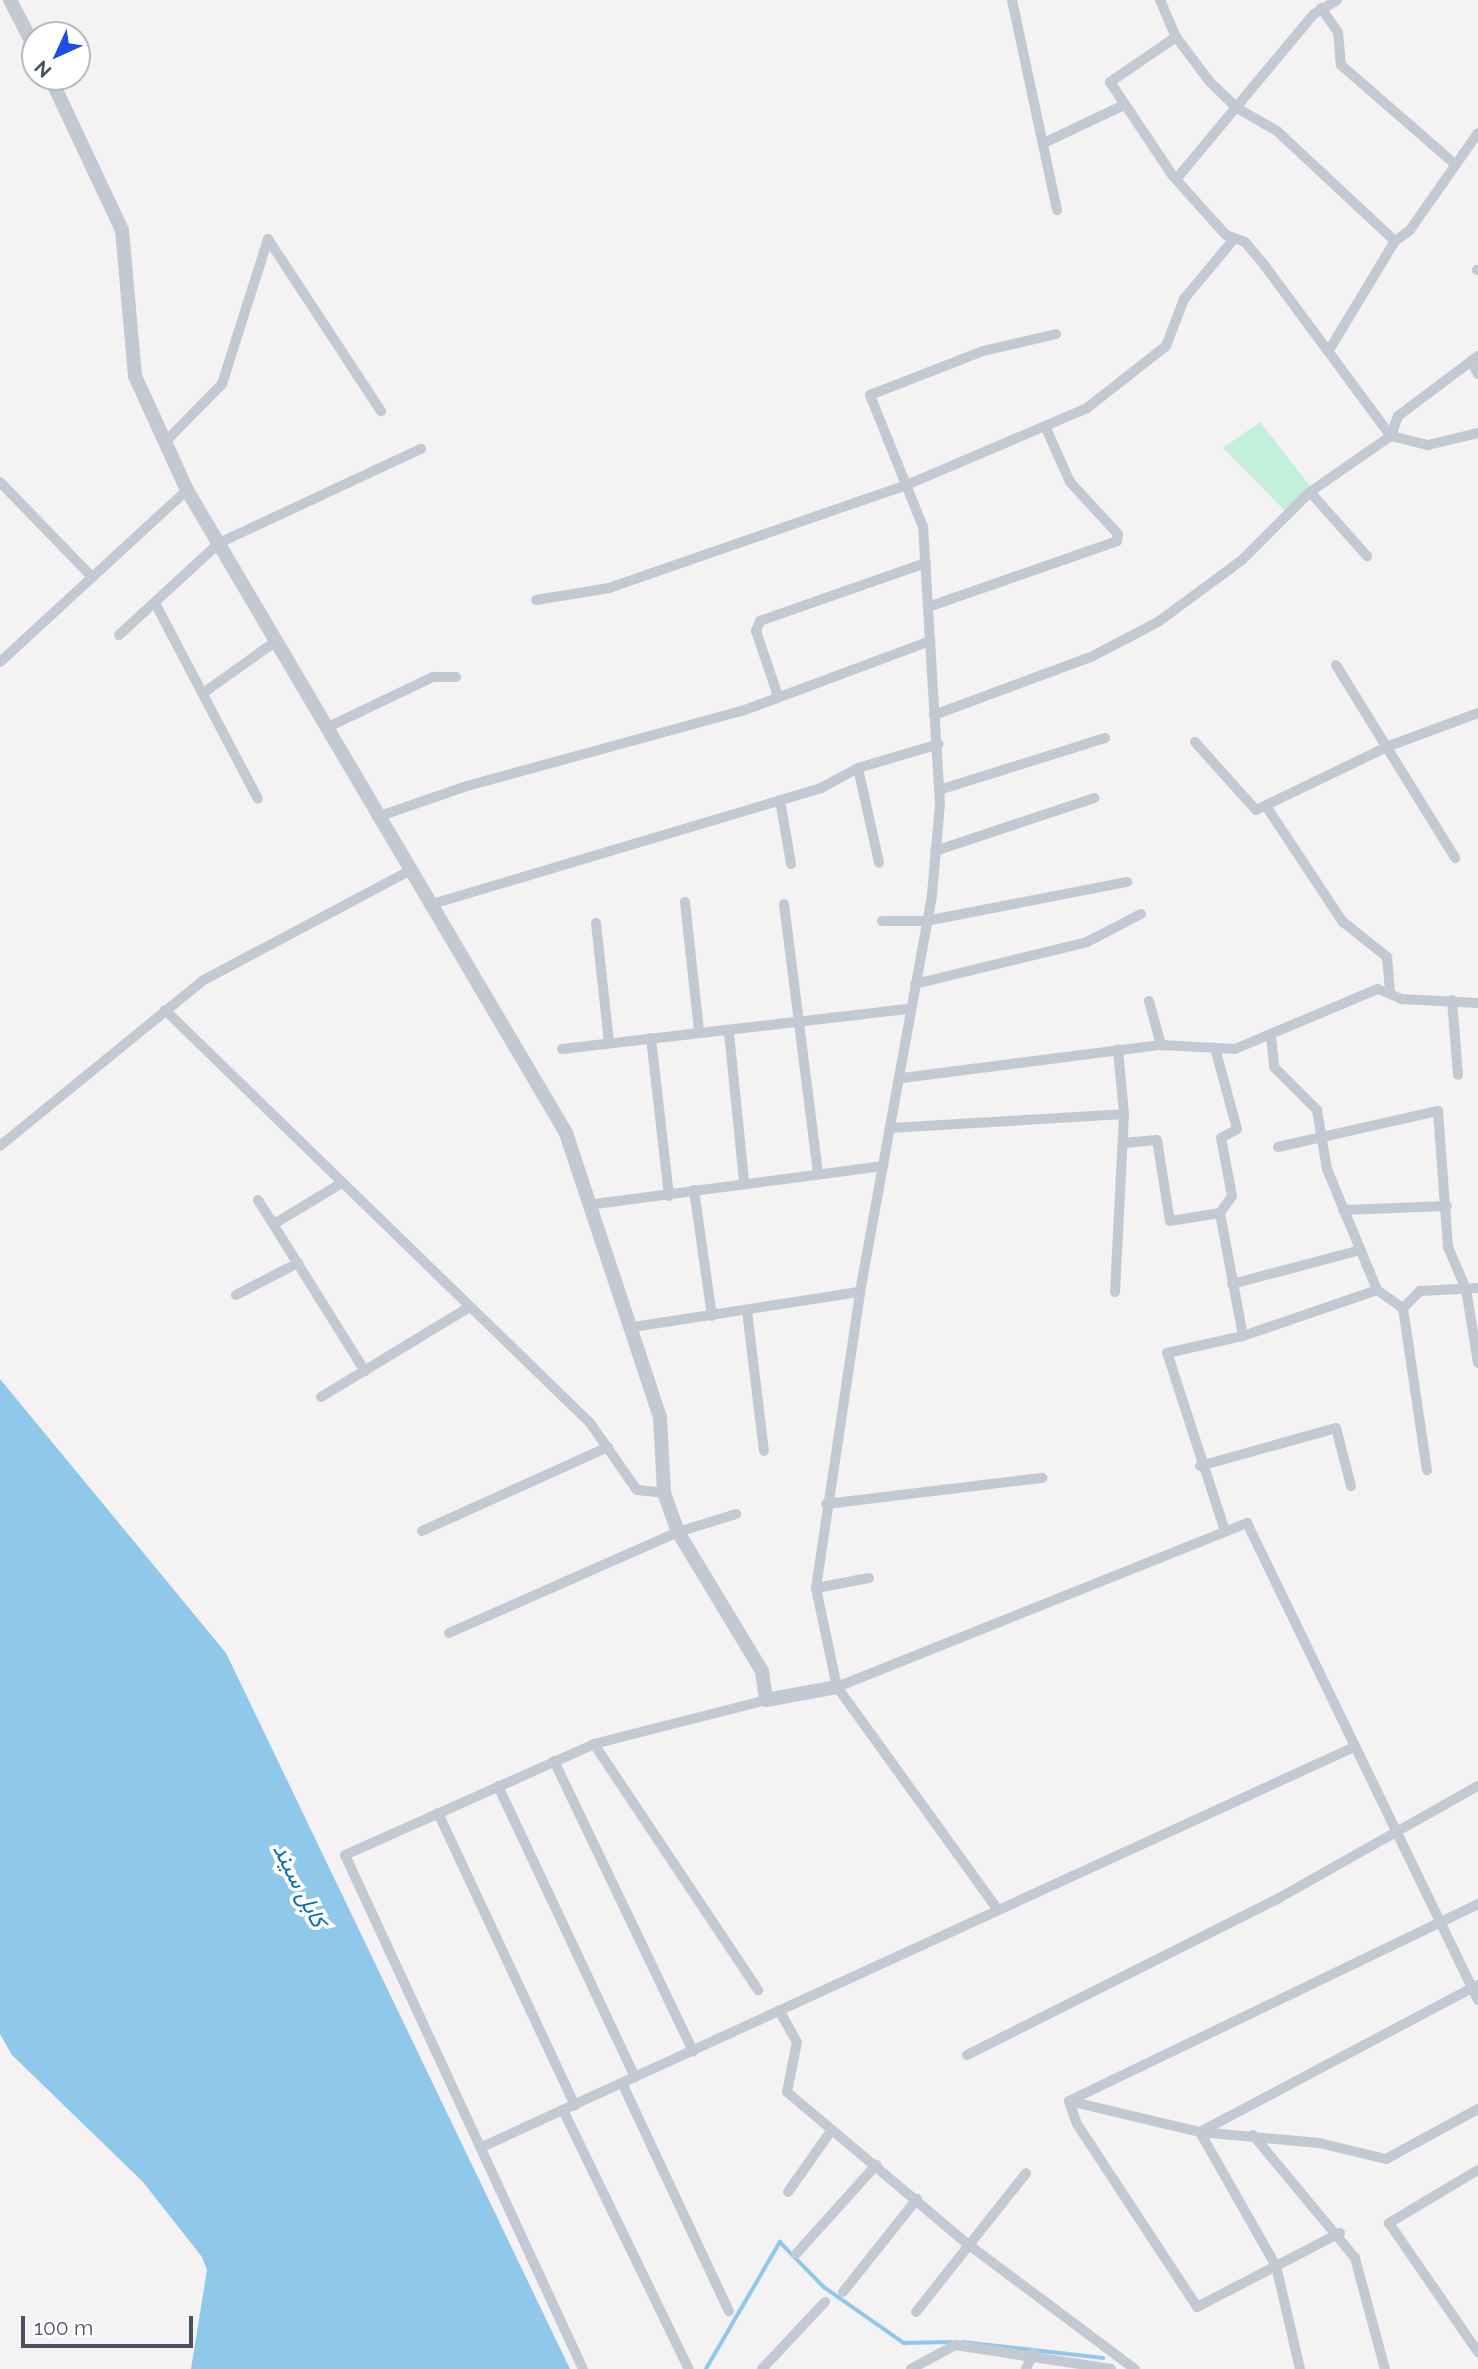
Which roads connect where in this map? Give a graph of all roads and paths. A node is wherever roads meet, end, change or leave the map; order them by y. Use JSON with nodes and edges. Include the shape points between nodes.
{"nodes":[{"id":1,"x":10,"y":0,"type":"edge"},
{"id":2,"x":1012,"y":0,"type":"edge"},
{"id":3,"x":1160,"y":0,"type":"edge"},
{"id":4,"x":1337,"y":0,"type":"edge"},
{"id":5,"x":1321,"y":8,"type":"junction"},
{"id":6,"x":21,"y":21,"type":"edge"},
{"id":7,"x":1176,"y":37,"type":"junction"},
{"id":8,"x":57,"y":91,"type":"edge"},
{"id":9,"x":1124,"y":105,"type":"junction"},
{"id":10,"x":1237,"y":108,"type":"junction"},
{"id":11,"x":1478,"y":133,"type":"edge"},
{"id":12,"x":1046,"y":142,"type":"junction"},
{"id":13,"x":1456,"y":165,"type":"junction"},
{"id":14,"x":1178,"y":177,"type":"junction"},
{"id":15,"x":1057,"y":210,"type":"dead end"},
{"id":16,"x":1234,"y":239,"type":"junction"},
{"id":17,"x":1395,"y":240,"type":"junction"},
{"id":18,"x":1056,"y":334,"type":"dead end"},
{"id":19,"x":1331,"y":347,"type":"junction"},
{"id":20,"x":1475,"y":358,"type":"edge"},
{"id":21,"x":1478,"y":374,"type":"edge"},
{"id":22,"x":381,"y":411,"type":"dead end"},
{"id":23,"x":1045,"y":426,"type":"junction"},
{"id":24,"x":1478,"y":433,"type":"edge"},
{"id":25,"x":1391,"y":436,"type":"junction"},
{"id":26,"x":165,"y":442,"type":"junction"},
{"id":27,"x":421,"y":449,"type":"dead end"},
{"id":28,"x":0,"y":482,"type":"edge"},
{"id":29,"x":909,"y":484,"type":"junction"},
{"id":30,"x":187,"y":490,"type":"junction"},
{"id":31,"x":1310,"y":492,"type":"junction"},
{"id":32,"x":219,"y":544,"type":"junction"},
{"id":33,"x":1367,"y":556,"type":"dead end"},
{"id":34,"x":926,"y":563,"type":"junction"},
{"id":35,"x":92,"y":577,"type":"junction"},
{"id":36,"x":536,"y":600,"type":"dead end"},
{"id":37,"x":155,"y":603,"type":"junction"},
{"id":38,"x":928,"y":607,"type":"junction"},
{"id":39,"x":120,"y":635,"type":"dead end"},
{"id":40,"x":276,"y":641,"type":"junction"},
{"id":41,"x":930,"y":641,"type":"junction"},
{"id":42,"x":0,"y":662,"type":"edge"},
{"id":43,"x":1336,"y":665,"type":"dead end"},
{"id":44,"x":456,"y":677,"type":"dead end"},
{"id":45,"x":206,"y":691,"type":"junction"},
{"id":46,"x":778,"y":696,"type":"junction"},
{"id":47,"x":1478,"y":713,"type":"edge"},
{"id":48,"x":934,"y":715,"type":"junction"},
{"id":49,"x":326,"y":728,"type":"junction"},
{"id":50,"x":1105,"y":738,"type":"dead end"},
{"id":51,"x":1195,"y":742,"type":"dead end"},
{"id":52,"x":939,"y":744,"type":"junction"},
{"id":53,"x":1389,"y":746,"type":"junction"},
{"id":54,"x":858,"y":768,"type":"junction"},
{"id":55,"x":939,"y":790,"type":"junction"},
{"id":56,"x":1094,"y":798,"type":"dead end"},
{"id":57,"x":258,"y":799,"type":"dead end"},
{"id":58,"x":780,"y":800,"type":"junction"},
{"id":59,"x":1266,"y":806,"type":"junction"},
{"id":60,"x":377,"y":817,"type":"junction"},
{"id":61,"x":935,"y":851,"type":"junction"},
{"id":62,"x":1455,"y":858,"type":"dead end"},
{"id":63,"x":879,"y":863,"type":"dead end"},
{"id":64,"x":791,"y":864,"type":"dead end"},
{"id":65,"x":407,"y":872,"type":"junction"},
{"id":66,"x":1127,"y":882,"type":"dead end"},
{"id":67,"x":685,"y":902,"type":"dead end"},
{"id":68,"x":784,"y":904,"type":"dead end"},
{"id":69,"x":429,"y":905,"type":"junction"},
{"id":70,"x":1141,"y":914,"type":"dead end"},
{"id":71,"x":882,"y":921,"type":"dead end"},
{"id":72,"x":926,"y":921,"type":"junction"},
{"id":73,"x":596,"y":923,"type":"dead end"},
{"id":74,"x":915,"y":984,"type":"junction"},
{"id":75,"x":1390,"y":990,"type":"junction"},
{"id":76,"x":1452,"y":1000,"type":"junction"},
{"id":77,"x":1149,"y":1001,"type":"dead end"},
{"id":78,"x":1478,"y":1003,"type":"edge"},
{"id":79,"x":911,"y":1009,"type":"junction"},
{"id":80,"x":165,"y":1010,"type":"junction"},
{"id":81,"x":799,"y":1021,"type":"junction"},
{"id":82,"x":699,"y":1031,"type":"junction"},
{"id":83,"x":729,"y":1033,"type":"junction"},
{"id":84,"x":1271,"y":1036,"type":"junction"},
{"id":85,"x":651,"y":1038,"type":"junction"},
{"id":86,"x":609,"y":1042,"type":"junction"},
{"id":87,"x":1161,"y":1045,"type":"junction"},
{"id":88,"x":1215,"y":1048,"type":"junction"},
{"id":89,"x":562,"y":1049,"type":"dead end"},
{"id":90,"x":1118,"y":1049,"type":"junction"},
{"id":91,"x":1458,"y":1075,"type":"dead end"},
{"id":92,"x":902,"y":1078,"type":"junction"},
{"id":93,"x":1124,"y":1114,"type":"junction"},
{"id":94,"x":890,"y":1128,"type":"junction"},
{"id":95,"x":1322,"y":1139,"type":"junction"},
{"id":96,"x":1123,"y":1143,"type":"junction"},
{"id":97,"x":0,"y":1146,"type":"edge"},
{"id":98,"x":1278,"y":1147,"type":"dead end"},
{"id":99,"x":884,"y":1166,"type":"junction"},
{"id":100,"x":818,"y":1175,"type":"junction"},
{"id":101,"x":744,"y":1180,"type":"junction"},
{"id":102,"x":340,"y":1184,"type":"junction"},
{"id":103,"x":694,"y":1190,"type":"junction"},
{"id":104,"x":668,"y":1196,"type":"junction"},
{"id":105,"x":258,"y":1200,"type":"dead end"},
{"id":106,"x":595,"y":1204,"type":"junction"},
{"id":107,"x":1447,"y":1206,"type":"junction"},
{"id":108,"x":1343,"y":1210,"type":"junction"},
{"id":109,"x":1220,"y":1213,"type":"junction"},
{"id":110,"x":274,"y":1224,"type":"junction"},
{"id":111,"x":1362,"y":1250,"type":"junction"},
{"id":112,"x":298,"y":1263,"type":"junction"},
{"id":113,"x":1232,"y":1284,"type":"junction"},
{"id":114,"x":1478,"y":1288,"type":"edge"},
{"id":115,"x":1466,"y":1289,"type":"junction"},
{"id":116,"x":1377,"y":1290,"type":"junction"},
{"id":117,"x":860,"y":1292,"type":"junction"},
{"id":118,"x":1115,"y":1292,"type":"dead end"},
{"id":119,"x":236,"y":1294,"type":"dead end"},
{"id":120,"x":467,"y":1308,"type":"junction"},
{"id":121,"x":1403,"y":1308,"type":"junction"},
{"id":122,"x":747,"y":1311,"type":"junction"},
{"id":123,"x":712,"y":1316,"type":"junction"},
{"id":124,"x":633,"y":1327,"type":"junction"},
{"id":125,"x":1243,"y":1336,"type":"junction"},
{"id":126,"x":1478,"y":1363,"type":"edge"},
{"id":127,"x":365,"y":1371,"type":"junction"},
{"id":128,"x":321,"y":1397,"type":"dead end"},
{"id":129,"x":607,"y":1447,"type":"junction"},
{"id":130,"x":764,"y":1451,"type":"dead end"},
{"id":131,"x":1200,"y":1466,"type":"junction"},
{"id":132,"x":1427,"y":1470,"type":"dead end"},
{"id":133,"x":1042,"y":1478,"type":"dead end"},
{"id":134,"x":1351,"y":1486,"type":"dead end"},
{"id":135,"x":664,"y":1493,"type":"junction"},
{"id":136,"x":826,"y":1504,"type":"junction"},
{"id":137,"x":736,"y":1514,"type":"dead end"},
{"id":138,"x":422,"y":1531,"type":"dead end"},
{"id":139,"x":1225,"y":1531,"type":"junction"},
{"id":140,"x":678,"y":1532,"type":"junction"},
{"id":141,"x":869,"y":1578,"type":"dead end"},
{"id":142,"x":816,"y":1588,"type":"junction"},
{"id":143,"x":449,"y":1633,"type":"dead end"},
{"id":144,"x":836,"y":1687,"type":"junction"},
{"id":145,"x":766,"y":1700,"type":"junction"},
{"id":146,"x":594,"y":1744,"type":"junction"},
{"id":147,"x":1354,"y":1747,"type":"junction"},
{"id":148,"x":554,"y":1761,"type":"junction"},
{"id":149,"x":498,"y":1786,"type":"junction"},
{"id":150,"x":1475,"y":1788,"type":"edge"},
{"id":151,"x":1478,"y":1801,"type":"edge"},
{"id":152,"x":438,"y":1813,"type":"junction"},
{"id":153,"x":1394,"y":1829,"type":"junction"},
{"id":154,"x":1478,"y":1903,"type":"edge"},
{"id":155,"x":998,"y":1910,"type":"junction"},
{"id":156,"x":1441,"y":1923,"type":"junction"},
{"id":157,"x":1475,"y":1986,"type":"edge"},
{"id":158,"x":758,"y":1990,"type":"dead end"},
{"id":159,"x":1478,"y":2000,"type":"edge"},
{"id":160,"x":779,"y":2010,"type":"junction"},
{"id":161,"x":693,"y":2051,"type":"junction"},
{"id":162,"x":967,"y":2055,"type":"dead end"},
{"id":163,"x":635,"y":2077,"type":"junction"},
{"id":164,"x":622,"y":2083,"type":"junction"},
{"id":165,"x":1069,"y":2101,"type":"junction"},
{"id":166,"x":575,"y":2105,"type":"junction"},
{"id":167,"x":1478,"y":2109,"type":"edge"},
{"id":168,"x":563,"y":2110,"type":"junction"},
{"id":169,"x":831,"y":2132,"type":"junction"},
{"id":170,"x":1200,"y":2132,"type":"junction"},
{"id":171,"x":1253,"y":2135,"type":"junction"},
{"id":172,"x":482,"y":2147,"type":"junction"},
{"id":173,"x":876,"y":2165,"type":"junction"},
{"id":174,"x":1478,"y":2170,"type":"edge"},
{"id":175,"x":1026,"y":2173,"type":"dead end"},
{"id":176,"x":788,"y":2192,"type":"dead end"},
{"id":177,"x":918,"y":2199,"type":"junction"},
{"id":178,"x":1340,"y":2233,"type":"junction"},
{"id":179,"x":969,"y":2245,"type":"junction"},
{"id":180,"x":796,"y":2254,"type":"dead end"},
{"id":181,"x":1276,"y":2266,"type":"junction"},
{"id":182,"x":843,"y":2292,"type":"dead end"},
{"id":183,"x":825,"y":2302,"type":"dead end"},
{"id":184,"x":729,"y":2311,"type":"dead end"},
{"id":185,"x":915,"y":2312,"type":"dead end"},
{"id":186,"x":1478,"y":2352,"type":"edge"},
{"id":187,"x":1033,"y":2354,"type":"junction"},
{"id":188,"x":583,"y":2369,"type":"edge"},
{"id":189,"x":690,"y":2369,"type":"edge"},
{"id":190,"x":762,"y":2369,"type":"edge"},
{"id":191,"x":911,"y":2369,"type":"edge"},
{"id":192,"x":1026,"y":2369,"type":"edge"},
{"id":193,"x":1111,"y":2369,"type":"edge"},
{"id":194,"x":1135,"y":2369,"type":"edge"},
{"id":195,"x":1300,"y":2369,"type":"edge"},
{"id":196,"x":1385,"y":2369,"type":"edge"}],
"edges":[{"from":1,"to":6,"type":"street"},
{"from":2,"to":12,"type":"street"},
{"from":3,"to":7,"type":"street"},
{"from":4,"to":5,"type":"street"},
{"from":5,"to":10,"type":"street"},
{"from":5,"to":13,"type":"street","via":[[1338,32],[1341,65]]},
{"from":7,"to":9,"type":"street","via":[[1110,82]]},
{"from":7,"to":10,"type":"street"},
{"from":8,"to":26,"type":"street","via":[[122,230],[135,376]]},
{"from":9,"to":12,"type":"street"},
{"from":9,"to":14,"type":"street"},
{"from":10,"to":14,"type":"street"},
{"from":10,"to":17,"type":"street","via":[[1277,131]]},
{"from":11,"to":13,"type":"street"},
{"from":12,"to":15,"type":"street"},
{"from":13,"to":17,"type":"street"},
{"from":14,"to":16,"type":"street"},
{"from":16,"to":19,"type":"street","via":[[1245,242]]},
{"from":16,"to":23,"type":"street","via":[[1184,299],[1166,346],[1087,408]]},
{"from":17,"to":19,"type":"street"},
{"from":18,"to":29,"type":"street","via":[[983,351],[870,395]]},
{"from":19,"to":25,"type":"street"},
{"from":20,"to":21,"type":"street"},
{"from":20,"to":25,"type":"street","via":[[1398,416]]},
{"from":22,"to":26,"type":"street","via":[[268,239],[222,384]]},
{"from":23,"to":29,"type":"street"},
{"from":23,"to":38,"type":"street","via":[[1070,482],[1118,534],[1117,541]]},
{"from":24,"to":25,"type":"street","via":[[1428,445]]},
{"from":25,"to":31,"type":"street"},
{"from":26,"to":30,"type":"street"},
{"from":27,"to":32,"type":"street"},
{"from":28,"to":35,"type":"street"},
{"from":29,"to":34,"type":"street","via":[[923,527]]},
{"from":29,"to":36,"type":"street","via":[[609,588]]},
{"from":30,"to":32,"type":"street"},
{"from":30,"to":35,"type":"street"},
{"from":31,"to":33,"type":"street"},
{"from":31,"to":48,"type":"street","via":[[1242,560],[1158,622],[1091,657]]},
{"from":32,"to":37,"type":"street"},
{"from":32,"to":40,"type":"street"},
{"from":34,"to":38,"type":"street"},
{"from":34,"to":46,"type":"street","via":[[760,621],[756,631]]},
{"from":35,"to":42,"type":"street"},
{"from":37,"to":39,"type":"street"},
{"from":37,"to":45,"type":"street"},
{"from":38,"to":41,"type":"street"},
{"from":40,"to":45,"type":"street"},
{"from":40,"to":49,"type":"street"},
{"from":41,"to":46,"type":"street"},
{"from":41,"to":48,"type":"street"},
{"from":43,"to":53,"type":"street"},
{"from":44,"to":49,"type":"street","via":[[433,677]]},
{"from":45,"to":57,"type":"street"},
{"from":46,"to":60,"type":"street"},
{"from":47,"to":53,"type":"street"},
{"from":48,"to":52,"type":"street"},
{"from":49,"to":60,"type":"street"},
{"from":50,"to":55,"type":"street"},
{"from":51,"to":59,"type":"street","via":[[1253,810]]},
{"from":52,"to":54,"type":"street"},
{"from":52,"to":55,"type":"street"},
{"from":53,"to":59,"type":"street"},
{"from":53,"to":62,"type":"street"},
{"from":54,"to":58,"type":"street"},
{"from":54,"to":63,"type":"street"},
{"from":55,"to":61,"type":"street"},
{"from":56,"to":61,"type":"street"},
{"from":58,"to":64,"type":"street"},
{"from":58,"to":69,"type":"street"},
{"from":59,"to":75,"type":"street","via":[[1342,921],[1387,957]]},
{"from":60,"to":65,"type":"street"},
{"from":61,"to":72,"type":"street"},
{"from":65,"to":69,"type":"street"},
{"from":65,"to":80,"type":"street","via":[[202,981]]},
{"from":66,"to":72,"type":"street"},
{"from":67,"to":82,"type":"street"},
{"from":68,"to":81,"type":"street"},
{"from":69,"to":106,"type":"street","via":[[566,1133]]},
{"from":70,"to":74,"type":"street","via":[[1087,942]]},
{"from":71,"to":72,"type":"street"},
{"from":72,"to":74,"type":"street"},
{"from":73,"to":86,"type":"street"},
{"from":74,"to":79,"type":"street"},
{"from":75,"to":76,"type":"street","via":[[1401,999]]},
{"from":75,"to":84,"type":"street","via":[[1378,989]]},
{"from":76,"to":78,"type":"street"},
{"from":76,"to":91,"type":"street"},
{"from":77,"to":87,"type":"street"},
{"from":79,"to":81,"type":"street"},
{"from":79,"to":92,"type":"street"},
{"from":80,"to":97,"type":"street"},
{"from":80,"to":102,"type":"street"},
{"from":81,"to":83,"type":"street"},
{"from":81,"to":100,"type":"street"},
{"from":82,"to":83,"type":"street"},
{"from":82,"to":85,"type":"street"},
{"from":83,"to":101,"type":"street"},
{"from":84,"to":88,"type":"street","via":[[1236,1049]]},
{"from":84,"to":95,"type":"street","via":[[1274,1067],[1317,1110]]},
{"from":85,"to":86,"type":"street"},
{"from":85,"to":104,"type":"street"},
{"from":86,"to":89,"type":"street"},
{"from":87,"to":88,"type":"street"},
{"from":87,"to":90,"type":"street"},
{"from":88,"to":109,"type":"street","via":[[1237,1129],[1221,1138],[1231,1196]]},
{"from":90,"to":92,"type":"street"},
{"from":90,"to":93,"type":"street"},
{"from":92,"to":94,"type":"street"},
{"from":93,"to":94,"type":"street"},
{"from":93,"to":96,"type":"street"},
{"from":94,"to":99,"type":"street"},
{"from":95,"to":98,"type":"street"},
{"from":95,"to":107,"type":"street","via":[[1438,1111]]},
{"from":95,"to":108,"type":"street"},
{"from":96,"to":109,"type":"street","via":[[1157,1140],[1170,1221]]},
{"from":96,"to":118,"type":"street"},
{"from":99,"to":100,"type":"street"},
{"from":99,"to":117,"type":"street"},
{"from":100,"to":101,"type":"street"},
{"from":101,"to":103,"type":"street"},
{"from":102,"to":110,"type":"street"},
{"from":102,"to":120,"type":"street"},
{"from":103,"to":104,"type":"street"},
{"from":103,"to":123,"type":"street"},
{"from":104,"to":106,"type":"street"},
{"from":105,"to":110,"type":"street"},
{"from":106,"to":124,"type":"street"},
{"from":107,"to":108,"type":"street"},
{"from":107,"to":115,"type":"street","via":[[1448,1247]]},
{"from":108,"to":111,"type":"street"},
{"from":109,"to":113,"type":"street"},
{"from":110,"to":112,"type":"street"},
{"from":111,"to":113,"type":"street"},
{"from":111,"to":116,"type":"street"},
{"from":112,"to":119,"type":"street"},
{"from":112,"to":127,"type":"street"},
{"from":113,"to":125,"type":"street"},
{"from":114,"to":115,"type":"street"},
{"from":115,"to":121,"type":"street","via":[[1420,1290]]},
{"from":115,"to":126,"type":"street"},
{"from":116,"to":121,"type":"street"},
{"from":116,"to":125,"type":"street"},
{"from":117,"to":122,"type":"street"},
{"from":117,"to":136,"type":"street"},
{"from":120,"to":127,"type":"street"},
{"from":120,"to":129,"type":"street","via":[[590,1423]]},
{"from":121,"to":132,"type":"street"},
{"from":122,"to":123,"type":"street"},
{"from":122,"to":130,"type":"street"},
{"from":123,"to":124,"type":"street"},
{"from":124,"to":135,"type":"street","via":[[660,1418]]},
{"from":125,"to":131,"type":"street","via":[[1167,1353]]},
{"from":127,"to":128,"type":"street"},
{"from":129,"to":135,"type":"street","via":[[637,1490]]},
{"from":129,"to":138,"type":"street"},
{"from":131,"to":134,"type":"street","via":[[1336,1428]]},
{"from":131,"to":139,"type":"street"},
{"from":133,"to":136,"type":"street"},
{"from":135,"to":140,"type":"street"},
{"from":136,"to":142,"type":"street"},
{"from":137,"to":140,"type":"street"},
{"from":139,"to":144,"type":"street"},
{"from":139,"to":147,"type":"street","via":[[1247,1523]]},
{"from":140,"to":143,"type":"street"},
{"from":140,"to":145,"type":"street","via":[[762,1671]]},
{"from":141,"to":142,"type":"street"},
{"from":142,"to":144,"type":"street"},
{"from":144,"to":145,"type":"street"},
{"from":144,"to":155,"type":"street"},
{"from":145,"to":146,"type":"street"},
{"from":146,"to":148,"type":"street"},
{"from":146,"to":158,"type":"street"},
{"from":147,"to":153,"type":"street"},
{"from":147,"to":155,"type":"street"},
{"from":148,"to":149,"type":"street"},
{"from":148,"to":161,"type":"street"},
{"from":149,"to":152,"type":"street"},
{"from":149,"to":163,"type":"street"},
{"from":150,"to":151,"type":"street"},
{"from":150,"to":153,"type":"street"},
{"from":152,"to":166,"type":"street"},
{"from":152,"to":172,"type":"street","via":[[345,1855]]},
{"from":153,"to":156,"type":"street"},
{"from":153,"to":162,"type":"street","via":[[1279,1898]]},
{"from":154,"to":156,"type":"street"},
{"from":155,"to":160,"type":"street"},
{"from":156,"to":157,"type":"street"},
{"from":156,"to":165,"type":"street"},
{"from":157,"to":159,"type":"street"},
{"from":157,"to":170,"type":"street"},
{"from":160,"to":161,"type":"street"},
{"from":160,"to":169,"type":"street","via":[[797,2042],[787,2092]]},
{"from":161,"to":163,"type":"street"},
{"from":163,"to":164,"type":"street"},
{"from":164,"to":166,"type":"street"},
{"from":164,"to":184,"type":"street"},
{"from":165,"to":170,"type":"street"},
{"from":165,"to":181,"type":"street","via":[[1077,2124],[1197,2307]]},
{"from":166,"to":168,"type":"street"},
{"from":167,"to":171,"type":"street","via":[[1386,2159]]},
{"from":168,"to":172,"type":"street"},
{"from":168,"to":189,"type":"street"},
{"from":169,"to":173,"type":"street"},
{"from":169,"to":176,"type":"street"},
{"from":170,"to":171,"type":"street"},
{"from":170,"to":181,"type":"street"},
{"from":171,"to":178,"type":"street","via":[[1302,2198]]},
{"from":172,"to":188,"type":"street"},
{"from":173,"to":177,"type":"street"},
{"from":173,"to":180,"type":"street"},
{"from":174,"to":186,"type":"street","via":[[1388,2223]]},
{"from":175,"to":179,"type":"street"},
{"from":177,"to":179,"type":"street"},
{"from":177,"to":182,"type":"street"},
{"from":178,"to":181,"type":"street"},
{"from":178,"to":196,"type":"street","via":[[1364,2281]]},
{"from":179,"to":185,"type":"street"},
{"from":179,"to":194,"type":"street"},
{"from":181,"to":195,"type":"street"},
{"from":183,"to":190,"type":"street"},
{"from":187,"to":191,"type":"street","via":[[955,2345]]},
{"from":187,"to":192,"type":"street"},
{"from":187,"to":193,"type":"street"}]}
